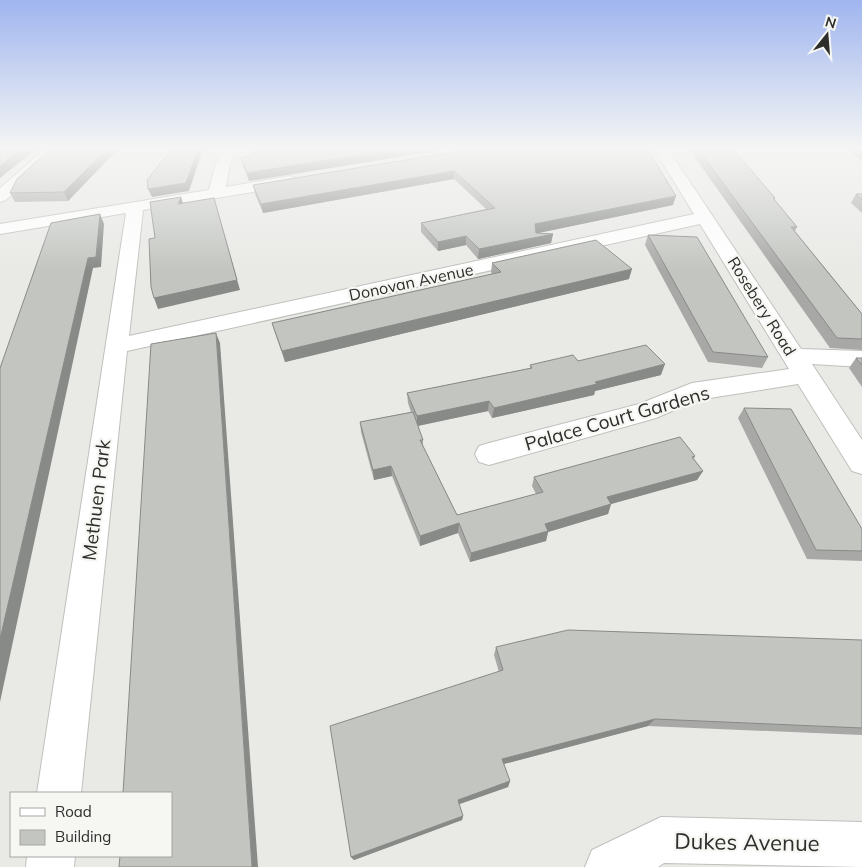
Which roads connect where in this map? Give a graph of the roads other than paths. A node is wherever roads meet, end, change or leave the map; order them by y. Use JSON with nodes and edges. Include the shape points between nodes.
{"nodes":[{"id":1,"x":217,"y":189,"type":"edge"},
{"id":2,"x":242,"y":189,"type":"edge"},
{"id":3,"x":688,"y":189,"type":"edge"},
{"id":4,"x":216,"y":194,"type":"junction"},
{"id":5,"x":135,"y":207,"type":"junction"},
{"id":6,"x":706,"y":217,"type":"junction"},
{"id":7,"x":0,"y":229,"type":"edge"},
{"id":8,"x":116,"y":346,"type":"junction"},
{"id":9,"x":862,"y":359,"type":"edge"},
{"id":10,"x":799,"y":366,"type":"junction"},
{"id":11,"x":489,"y":454,"type":"dead end"},
{"id":12,"x":862,"y":463,"type":"edge"},
{"id":13,"x":59,"y":792,"type":"edge"},
{"id":14,"x":862,"y":845,"type":"edge"},
{"id":15,"x":609,"y":867,"type":"edge"}],
"edges":[{"from":1,"to":4,"type":"street"},
{"from":2,"to":4,"type":"street"},
{"from":3,"to":6,"type":"street","name":"Rosebery Road"},
{"from":4,"to":5,"type":"street"},
{"from":5,"to":7,"type":"street"},
{"from":5,"to":8,"type":"street","name":"Methuen Park"},
{"from":6,"to":8,"type":"street","name":"Donovan Avenue"},
{"from":6,"to":10,"type":"street","name":"Rosebery Road"},
{"from":8,"to":13,"type":"street","name":"Methuen Park"},
{"from":9,"to":10,"type":"street","name":"Palace Court Gardens"},
{"from":10,"to":11,"type":"street","name":"Palace Court Gardens","via":[[692,392],[646,411]]},
{"from":10,"to":12,"type":"street","name":"Rosebery Road"},
{"from":14,"to":15,"type":"street","name":"Dukes Avenue","via":[[661,840]]}]}
